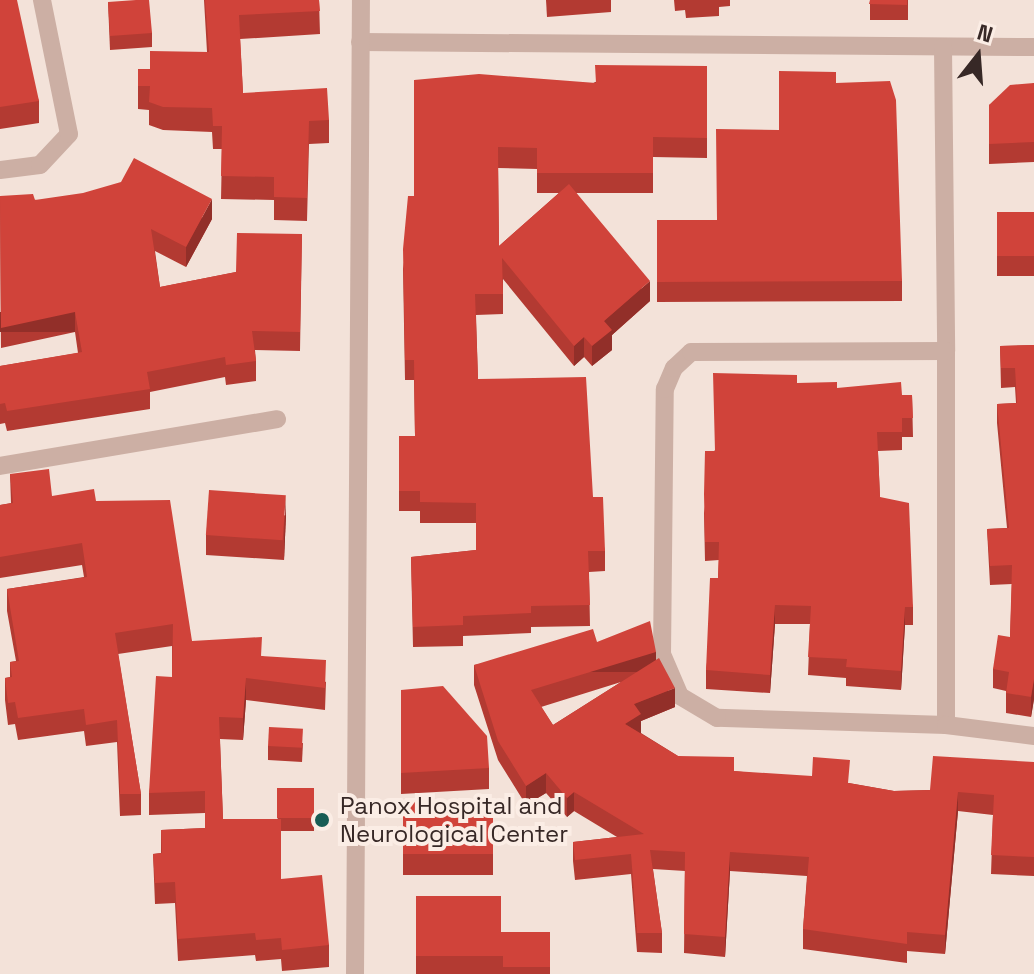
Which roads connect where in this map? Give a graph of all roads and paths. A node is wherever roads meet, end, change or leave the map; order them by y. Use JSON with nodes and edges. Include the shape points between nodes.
{"nodes":[{"id":1,"x":42,"y":0,"type":"edge"},
{"id":2,"x":361,"y":0,"type":"edge"},
{"id":3,"x":360,"y":42,"type":"junction"},
{"id":4,"x":943,"y":47,"type":"junction"},
{"id":5,"x":1034,"y":47,"type":"edge"},
{"id":6,"x":0,"y":170,"type":"edge"},
{"id":7,"x":946,"y":351,"type":"junction"},
{"id":8,"x":277,"y":419,"type":"dead end"},
{"id":9,"x":0,"y":466,"type":"edge"},
{"id":10,"x":946,"y":725,"type":"junction"},
{"id":11,"x":1034,"y":736,"type":"edge"},
{"id":12,"x":355,"y":974,"type":"edge"}],
"edges":[{"from":1,"to":6,"type":"street","via":[[69,134],[40,165]]},
{"from":2,"to":3,"type":"street"},
{"from":3,"to":4,"type":"street"},
{"from":3,"to":12,"type":"street"},
{"from":4,"to":5,"type":"street"},
{"from":4,"to":7,"type":"street"},
{"from":7,"to":10,"type":"street"},
{"from":7,"to":10,"type":"street","via":[[691,352],[674,368],[665,389],[662,654],[680,696],[717,718]]},
{"from":8,"to":9,"type":"street"},
{"from":10,"to":11,"type":"street"}]}
